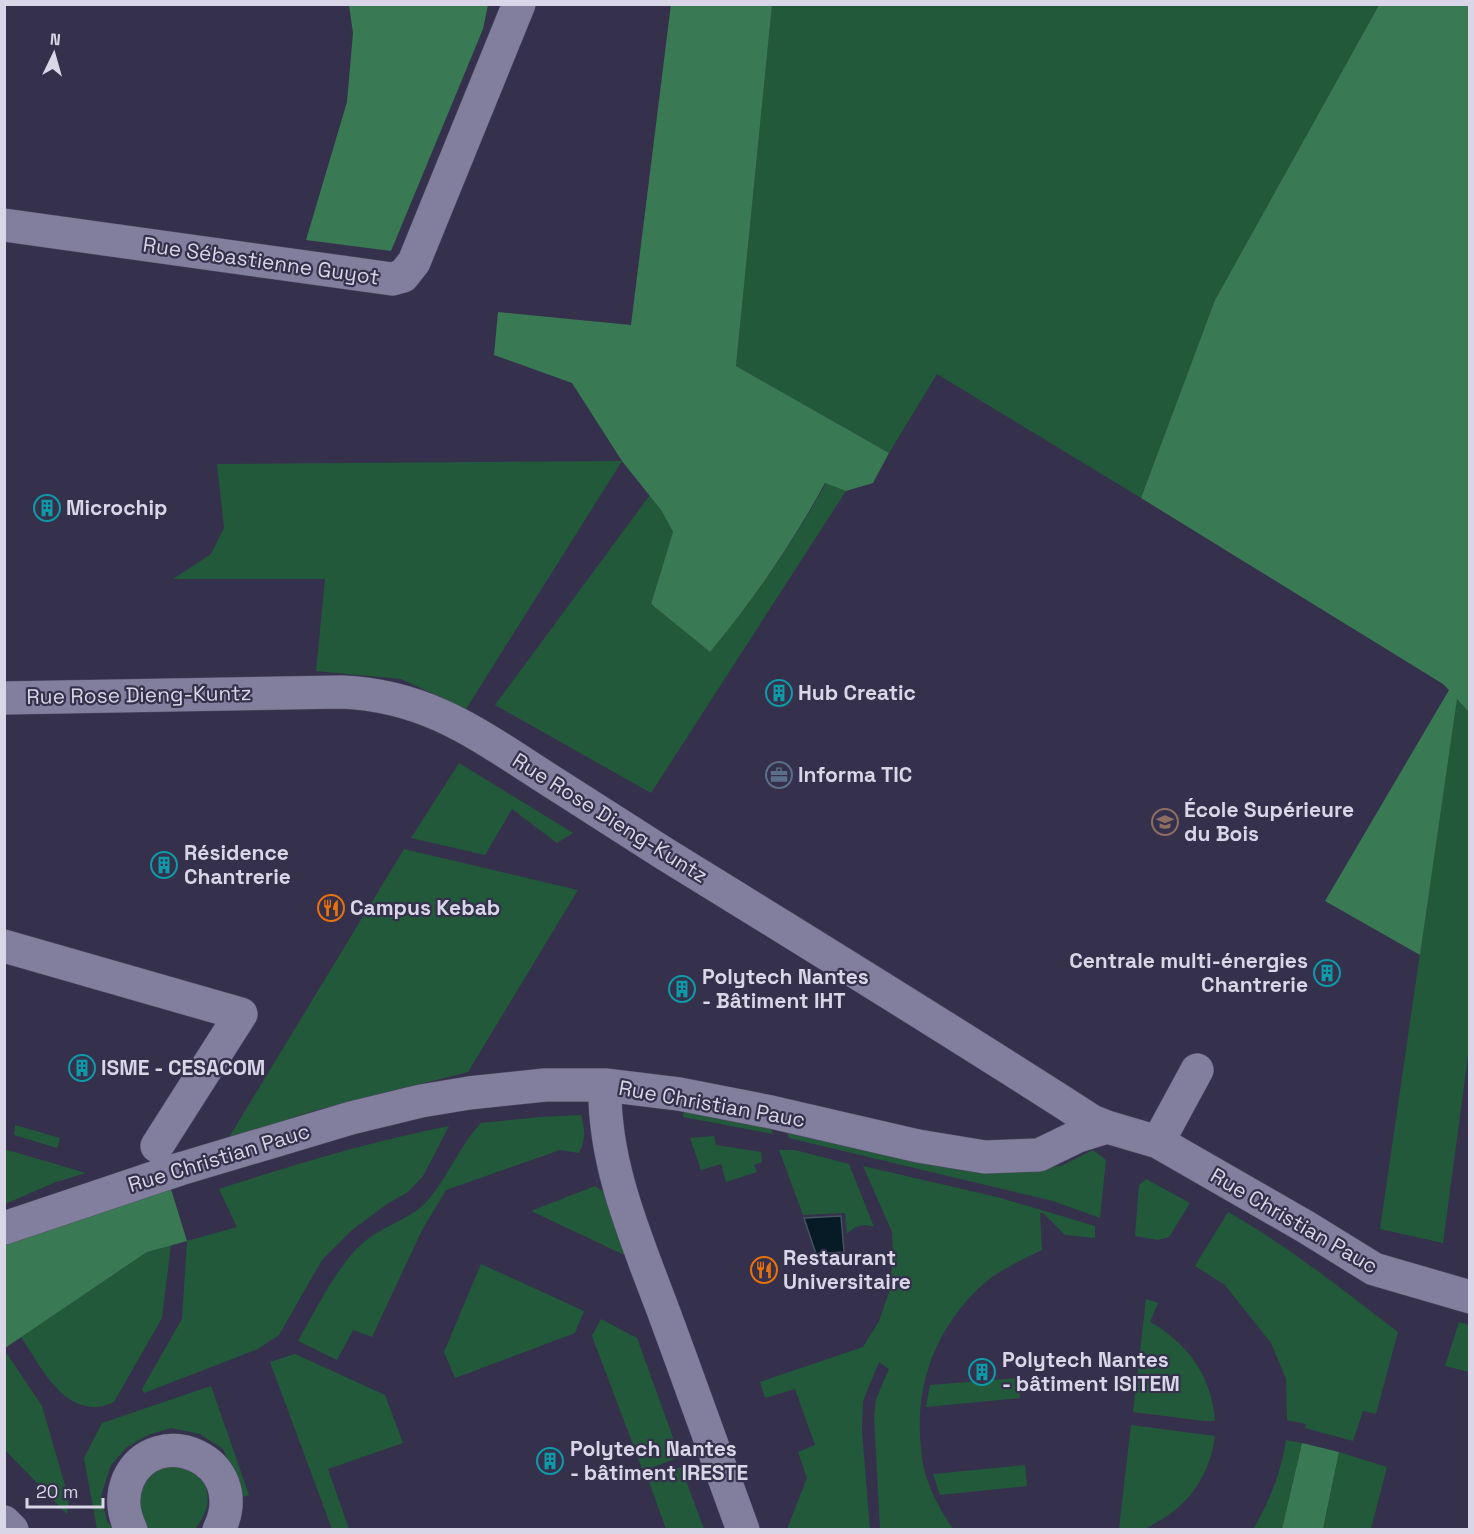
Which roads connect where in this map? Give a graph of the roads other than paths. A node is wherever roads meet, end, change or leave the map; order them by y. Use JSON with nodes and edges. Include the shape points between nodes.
{"nodes":[{"id":1,"x":519,"y":4,"type":"edge"},
{"id":2,"x":4,"y":225,"type":"edge"},
{"id":3,"x":4,"y":698,"type":"edge"},
{"id":4,"x":4,"y":946,"type":"edge"},
{"id":5,"x":1197,"y":1070,"type":"dead end"},
{"id":6,"x":604,"y":1085,"type":"junction"},
{"id":7,"x":1107,"y":1127,"type":"junction"},
{"id":8,"x":1158,"y":1142,"type":"junction"},
{"id":9,"x":156,"y":1146,"type":"dead end"},
{"id":10,"x":4,"y":1228,"type":"edge"},
{"id":11,"x":1470,"y":1297,"type":"edge"},
{"id":12,"x":4,"y":1522,"type":"edge"},
{"id":13,"x":12,"y":1530,"type":"edge"},
{"id":14,"x":131,"y":1530,"type":"edge"},
{"id":15,"x":219,"y":1530,"type":"edge"},
{"id":16,"x":743,"y":1530,"type":"edge"}],
"edges":[{"from":1,"to":2,"type":"street","name":"Rue Sébastienne Guyot","via":[[414,262],[403,276],[392,279]]},
{"from":3,"to":7,"type":"street","name":"Rue Rose Dieng-Kuntz","via":[[341,692],[371,693],[407,701],[471,730]]},
{"from":4,"to":9,"type":"street","via":[[240,1014]]},
{"from":5,"to":8,"type":"street"},
{"from":6,"to":7,"type":"street","name":"Rue Christian Pauc","via":[[678,1094],[985,1157],[1039,1155]]},
{"from":6,"to":10,"type":"street","name":"Rue Christian Pauc","via":[[545,1085],[421,1101],[180,1169]]},
{"from":6,"to":16,"type":"street","via":[[604,1112],[614,1168]]},
{"from":7,"to":8,"type":"street","name":"Rue Rose Dieng-Kuntz"},
{"from":8,"to":11,"type":"street","name":"Rue Christian Pauc","via":[[1374,1269]]},
{"from":12,"to":13,"type":"street"},
{"from":14,"to":15,"type":"street","via":[[123,1509],[130,1476],[146,1459],[180,1451],[201,1458],[224,1484],[226,1507]]}]}
